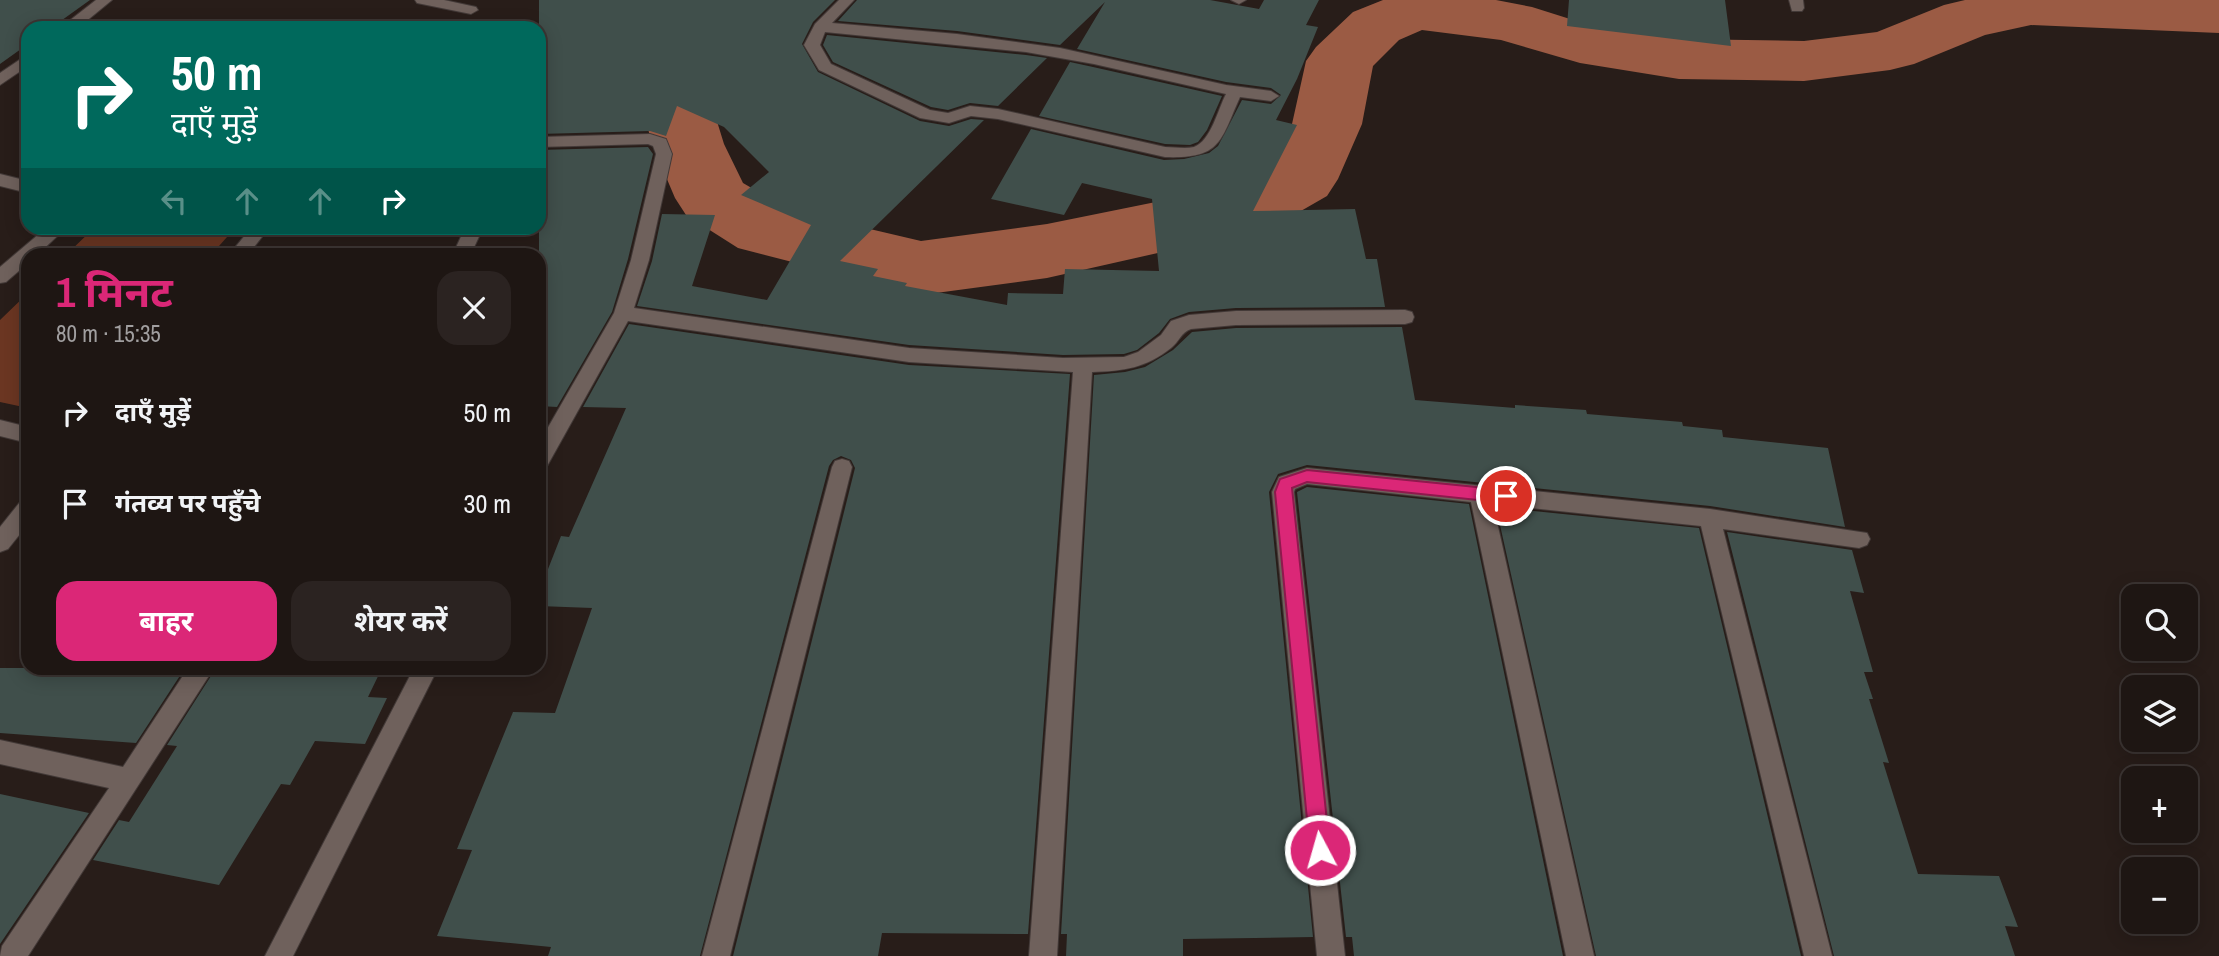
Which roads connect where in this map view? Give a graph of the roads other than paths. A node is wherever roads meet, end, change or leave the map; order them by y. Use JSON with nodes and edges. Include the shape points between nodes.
{"nodes":[{"id":1,"x":105,"y":0,"type":"edge"},
{"id":2,"x":422,"y":0,"type":"edge"},
{"id":3,"x":847,"y":0,"type":"edge"},
{"id":4,"x":471,"y":5,"type":"edge"},
{"id":5,"x":77,"y":21,"type":"edge"},
{"id":6,"x":820,"y":27,"type":"junction"},
{"id":7,"x":21,"y":64,"type":"edge"},
{"id":8,"x":0,"y":80,"type":"edge"},
{"id":9,"x":1234,"y":93,"type":"junction"},
{"id":10,"x":1271,"y":96,"type":"dead end"},
{"id":11,"x":546,"y":142,"type":"edge"},
{"id":12,"x":0,"y":180,"type":"edge"},
{"id":13,"x":21,"y":185,"type":"edge"},
{"id":14,"x":49,"y":235,"type":"edge"},
{"id":15,"x":34,"y":248,"type":"edge"},
{"id":16,"x":21,"y":259,"type":"edge"},
{"id":17,"x":0,"y":277,"type":"edge"},
{"id":18,"x":623,"y":313,"type":"junction"},
{"id":19,"x":1405,"y":317,"type":"dead end"},
{"id":20,"x":1083,"y":364,"type":"junction"},
{"id":21,"x":0,"y":428,"type":"edge"},
{"id":22,"x":21,"y":433,"type":"edge"},
{"id":23,"x":546,"y":450,"type":"edge"},
{"id":24,"x":842,"y":467,"type":"dead end"},
{"id":25,"x":1480,"y":494,"type":"junction"},
{"id":26,"x":21,"y":517,"type":"edge"},
{"id":27,"x":1710,"y":518,"type":"junction"},
{"id":28,"x":1859,"y":539,"type":"dead end"},
{"id":29,"x":0,"y":543,"type":"edge"},
{"id":30,"x":197,"y":675,"type":"edge"},
{"id":31,"x":422,"y":675,"type":"edge"},
{"id":32,"x":0,"y":752,"type":"edge"},
{"id":33,"x":129,"y":780,"type":"junction"},
{"id":34,"x":12,"y":956,"type":"edge"},
{"id":35,"x":279,"y":956,"type":"edge"},
{"id":36,"x":716,"y":956,"type":"edge"},
{"id":37,"x":1043,"y":956,"type":"edge"},
{"id":38,"x":1331,"y":956,"type":"edge"},
{"id":39,"x":1580,"y":956,"type":"edge"},
{"id":40,"x":1818,"y":956,"type":"edge"}],
"edges":[{"from":1,"to":5,"type":"street"},
{"from":2,"to":4,"type":"street"},
{"from":3,"to":6,"type":"street"},
{"from":6,"to":9,"type":"street","via":[[917,34],[1093,59]]},
{"from":6,"to":9,"type":"street","via":[[812,45],[825,67],[926,114],[949,118],[970,111],[998,114],[1165,152],[1188,152],[1203,149],[1212,139]]},
{"from":7,"to":8,"type":"street"},
{"from":9,"to":10,"type":"street"},
{"from":11,"to":18,"type":"street","via":[[635,138],[660,143],[664,154]]},
{"from":12,"to":13,"type":"street"},
{"from":14,"to":15,"type":"street"},
{"from":16,"to":17,"type":"street"},
{"from":18,"to":20,"type":"street","via":[[909,355]]},
{"from":18,"to":23,"type":"street"},
{"from":19,"to":20,"type":"street","via":[[1189,322],[1178,326],[1168,341],[1145,357],[1125,364]]},
{"from":20,"to":37,"type":"street"},
{"from":21,"to":22,"type":"street"},
{"from":24,"to":36,"type":"street"},
{"from":25,"to":27,"type":"street"},
{"from":25,"to":38,"type":"street","via":[[1307,476],[1286,484],[1283,492]]},
{"from":25,"to":39,"type":"street"},
{"from":26,"to":29,"type":"street"},
{"from":27,"to":28,"type":"street"},
{"from":27,"to":40,"type":"street"},
{"from":30,"to":33,"type":"street"},
{"from":31,"to":35,"type":"street"},
{"from":32,"to":33,"type":"street"},
{"from":33,"to":34,"type":"street"}]}
